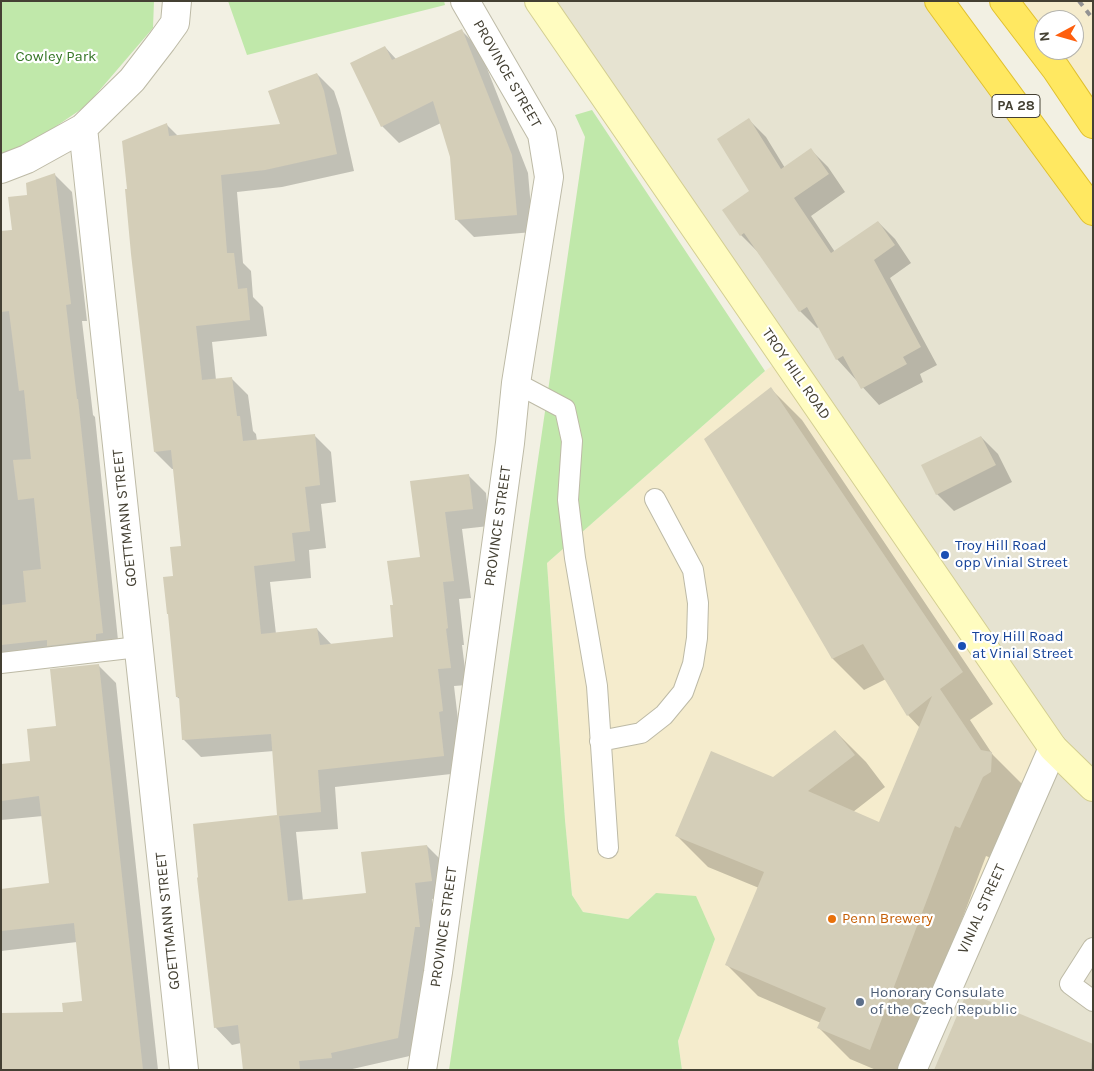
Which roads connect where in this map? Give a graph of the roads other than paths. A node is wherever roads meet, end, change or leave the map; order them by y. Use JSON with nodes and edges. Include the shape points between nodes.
{"nodes":[{"id":1,"x":177,"y":1,"type":"edge"},
{"id":2,"x":465,"y":1,"type":"edge"},
{"id":3,"x":539,"y":1,"type":"edge"},
{"id":4,"x":939,"y":1,"type":"edge"},
{"id":5,"x":1004,"y":1,"type":"edge"},
{"id":6,"x":1093,"y":124,"type":"edge"},
{"id":7,"x":83,"y":128,"type":"junction"},
{"id":8,"x":1,"y":169,"type":"edge"},
{"id":9,"x":1093,"y":210,"type":"edge"},
{"id":10,"x":516,"y":383,"type":"junction"},
{"id":11,"x":654,"y":499,"type":"dead end"},
{"id":12,"x":138,"y":647,"type":"junction"},
{"id":13,"x":1,"y":663,"type":"edge"},
{"id":14,"x":600,"y":741,"type":"junction"},
{"id":15,"x":1053,"y":748,"type":"junction"},
{"id":16,"x":1093,"y":787,"type":"edge"},
{"id":17,"x":608,"y":848,"type":"dead end"},
{"id":18,"x":1093,"y":948,"type":"edge"},
{"id":19,"x":1093,"y":1001,"type":"edge"},
{"id":20,"x":184,"y":1070,"type":"edge"},
{"id":21,"x":422,"y":1070,"type":"edge"},
{"id":22,"x":912,"y":1070,"type":"edge"}],
"edges":[{"from":1,"to":7,"type":"street","via":[[175,23],[162,41],[132,80]]},
{"from":2,"to":10,"type":"street","name":"PROVINCE STREET","via":[[542,134],[549,177]]},
{"from":3,"to":15,"type":"street","name":"TROY HILL ROAD"},
{"from":4,"to":9,"type":"highway","number":"PA 28"},
{"from":5,"to":6,"type":"highway"},
{"from":7,"to":8,"type":"street","via":[[27,159]]},
{"from":7,"to":12,"type":"street","name":"GOETTMANN STREET"},
{"from":10,"to":14,"type":"lane","via":[[565,409],[572,441],[568,500],[597,686]]},
{"from":10,"to":21,"type":"street","name":"PROVINCE STREET","via":[[441,952]]},
{"from":11,"to":14,"type":"lane","via":[[693,570],[698,602],[693,664],[683,692],[664,716],[641,733]]},
{"from":12,"to":13,"type":"lane"},
{"from":12,"to":20,"type":"street","name":"GOETTMANN STREET"},
{"from":14,"to":17,"type":"lane"},
{"from":15,"to":16,"type":"street","name":"TROY HILL ROAD"},
{"from":15,"to":22,"type":"street","name":"VINIAL STREET"},
{"from":18,"to":19,"type":"lane","via":[[1070,984]]}]}
